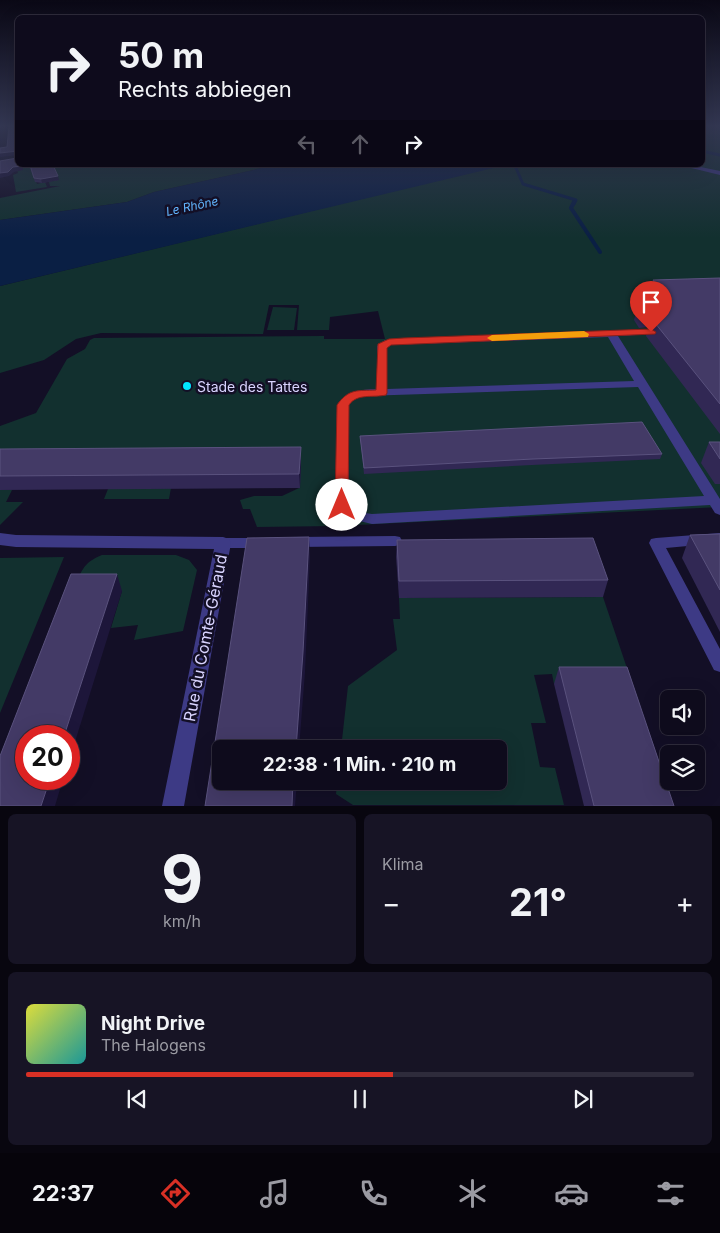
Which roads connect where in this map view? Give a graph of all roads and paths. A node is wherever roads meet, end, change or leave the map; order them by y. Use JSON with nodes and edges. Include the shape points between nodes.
{"nodes":[{"id":1,"x":692,"y":167,"type":"edge"},
{"id":2,"x":720,"y":173,"type":"edge"},
{"id":3,"x":651,"y":332,"type":"edge"},
{"id":4,"x":611,"y":333,"type":"junction"},
{"id":5,"x":641,"y":384,"type":"junction"},
{"id":6,"x":382,"y":393,"type":"junction"},
{"id":7,"x":717,"y":505,"type":"edge"},
{"id":8,"x":720,"y":538,"type":"edge"},
{"id":9,"x":0,"y":539,"type":"edge"},
{"id":10,"x":395,"y":541,"type":"edge"},
{"id":11,"x":223,"y":543,"type":"junction"},
{"id":12,"x":720,"y":665,"type":"edge"},
{"id":13,"x":173,"y":806,"type":"edge"}],
"edges":[{"from":1,"to":2,"type":"lane"},
{"from":3,"to":4,"type":"lane"},
{"from":4,"to":5,"type":"lane"},
{"from":4,"to":6,"type":"lane","via":[[389,342],[382,346]]},
{"from":5,"to":6,"type":"lane"},
{"from":5,"to":7,"type":"lane"},
{"from":6,"to":7,"type":"lane","via":[[356,394],[343,405],[342,505],[354,517],[372,519]]},
{"from":8,"to":12,"type":"lane","via":[[656,543]]},
{"from":9,"to":11,"type":"street","name":"Rue du Comte-Géraud"},
{"from":10,"to":11,"type":"lane"},
{"from":11,"to":13,"type":"street","name":"Rue du Comte-Géraud"}]}
